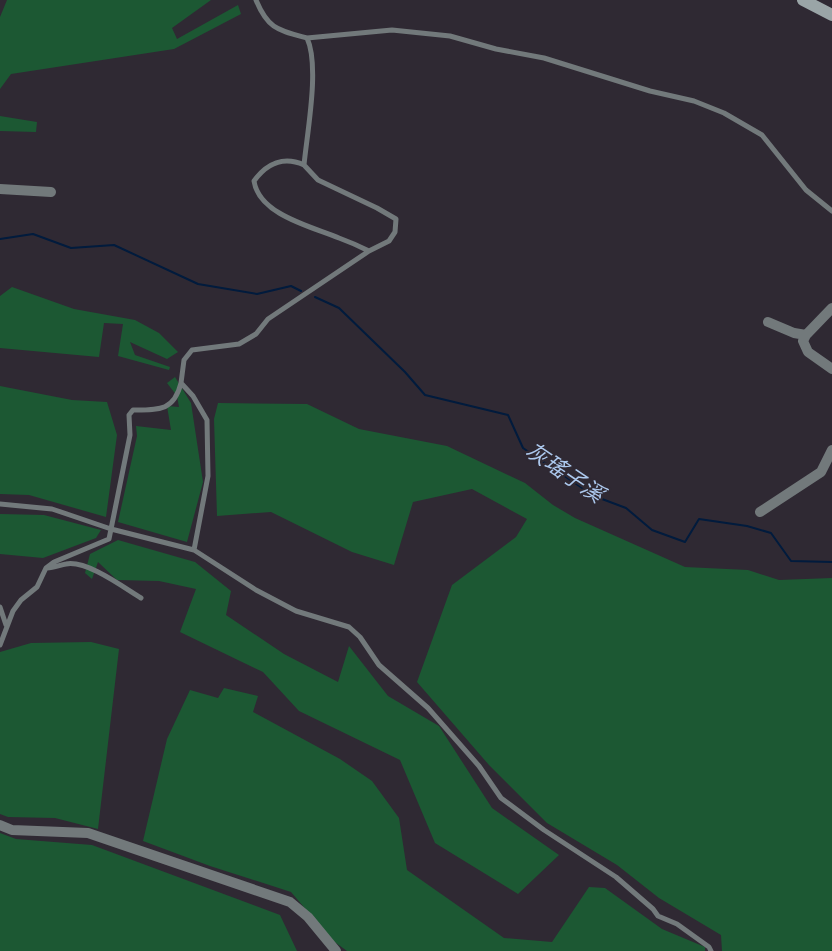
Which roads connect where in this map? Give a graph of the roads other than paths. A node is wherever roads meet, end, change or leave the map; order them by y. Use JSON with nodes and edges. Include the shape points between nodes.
{"nodes":[{"id":1,"x":256,"y":0,"type":"edge"},
{"id":2,"x":809,"y":2,"type":"edge"},
{"id":3,"x":832,"y":15,"type":"edge"},
{"id":4,"x":307,"y":38,"type":"junction"},
{"id":5,"x":304,"y":165,"type":"junction"},
{"id":6,"x":0,"y":189,"type":"edge"},
{"id":7,"x":51,"y":192,"type":"dead end"},
{"id":8,"x":832,"y":211,"type":"edge"},
{"id":9,"x":369,"y":251,"type":"junction"},
{"id":10,"x":832,"y":308,"type":"edge"},
{"id":11,"x":768,"y":322,"type":"dead end"},
{"id":12,"x":806,"y":335,"type":"junction"},
{"id":13,"x":832,"y":369,"type":"edge"},
{"id":14,"x":181,"y":382,"type":"junction"},
{"id":15,"x":832,"y":450,"type":"edge"},
{"id":16,"x":0,"y":504,"type":"edge"},
{"id":17,"x":760,"y":512,"type":"dead end"},
{"id":18,"x":111,"y":528,"type":"junction"},
{"id":19,"x":194,"y":550,"type":"junction"},
{"id":20,"x":46,"y":568,"type":"junction"},
{"id":21,"x":141,"y":597,"type":"dead end"},
{"id":22,"x":0,"y":607,"type":"edge"},
{"id":23,"x":6,"y":625,"type":"junction"},
{"id":24,"x":0,"y":645,"type":"edge"},
{"id":25,"x":0,"y":825,"type":"edge"},
{"id":26,"x":336,"y":951,"type":"edge"},
{"id":27,"x":711,"y":951,"type":"edge"}],
"edges":[{"from":1,"to":4,"type":"lane","via":[[263,16],[279,30]]},
{"from":2,"to":3,"type":"street"},
{"from":4,"to":5,"type":"lane","via":[[312,96]]},
{"from":4,"to":8,"type":"lane","via":[[392,30],[450,36],[694,101],[762,135],[806,190]]},
{"from":5,"to":9,"type":"lane","via":[[318,180],[396,219],[389,241]]},
{"from":5,"to":9,"type":"lane","via":[[281,160],[269,167],[254,181],[259,196],[302,225]]},
{"from":6,"to":7,"type":"street"},
{"from":9,"to":14,"type":"lane","via":[[268,319],[256,334],[239,344],[192,350],[184,360]]},
{"from":10,"to":12,"type":"street"},
{"from":11,"to":12,"type":"street"},
{"from":12,"to":13,"type":"street","via":[[803,341],[808,352]]},
{"from":14,"to":18,"type":"lane","via":[[178,396],[163,408],[133,410],[129,415],[130,435]]},
{"from":14,"to":19,"type":"lane","via":[[207,420],[208,476]]},
{"from":15,"to":17,"type":"street","via":[[821,472],[812,480]]},
{"from":16,"to":18,"type":"lane","via":[[52,509]]},
{"from":18,"to":19,"type":"lane"},
{"from":18,"to":20,"type":"lane","via":[[109,539],[54,561]]},
{"from":19,"to":27,"type":"lane","via":[[296,611],[349,627],[379,665],[428,708],[479,766],[501,798],[616,877],[658,916],[677,924]]},
{"from":20,"to":21,"type":"lane","via":[[76,564]]},
{"from":20,"to":23,"type":"lane","via":[[37,587],[21,600]]},
{"from":22,"to":23,"type":"lane"},
{"from":23,"to":24,"type":"lane"},
{"from":25,"to":26,"type":"street","via":[[12,830],[88,833],[290,902]]}]}
